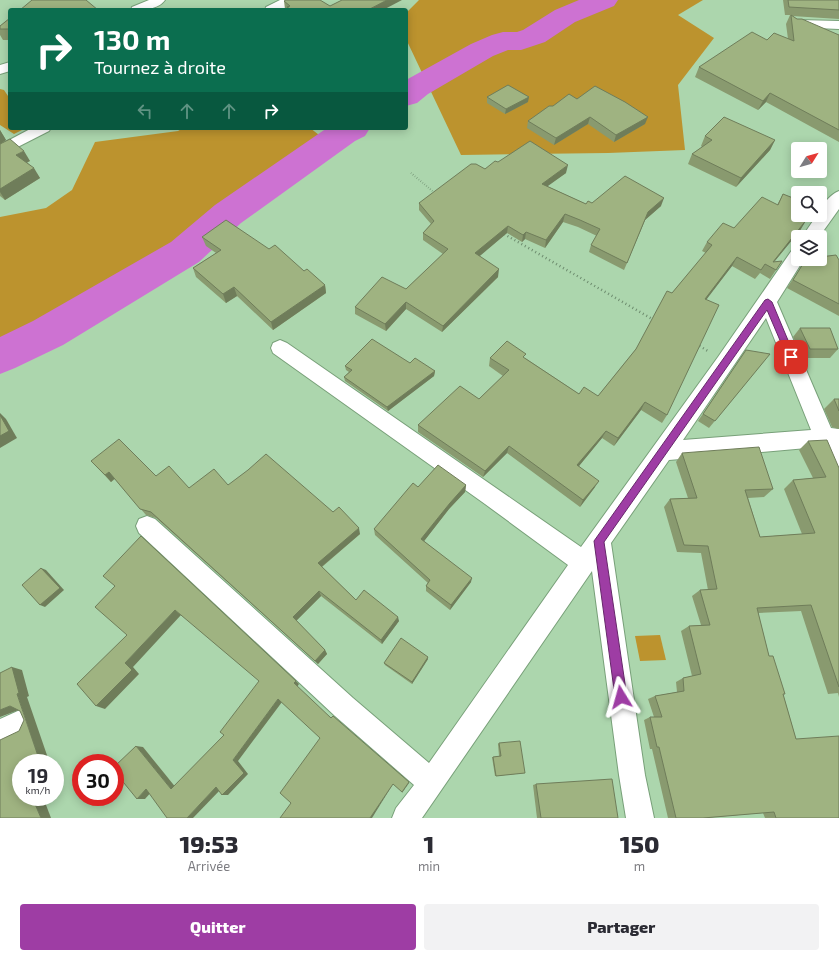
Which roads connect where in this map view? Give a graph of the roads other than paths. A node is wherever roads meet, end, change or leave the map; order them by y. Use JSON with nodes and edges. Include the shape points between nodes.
{"nodes":[{"id":1,"x":130,"y":0,"type":"edge"},
{"id":2,"x":159,"y":0,"type":"edge"},
{"id":3,"x":290,"y":0,"type":"edge"},
{"id":4,"x":140,"y":8,"type":"edge"},
{"id":5,"x":143,"y":8,"type":"edge"},
{"id":6,"x":275,"y":8,"type":"edge"},
{"id":7,"x":798,"y":24,"type":"edge"},
{"id":8,"x":839,"y":25,"type":"edge"},
{"id":9,"x":40,"y":130,"type":"edge"},
{"id":10,"x":0,"y":151,"type":"edge"},
{"id":11,"x":839,"y":197,"type":"edge"},
{"id":12,"x":815,"y":230,"type":"edge"},
{"id":13,"x":791,"y":266,"type":"edge"},
{"id":14,"x":768,"y":302,"type":"junction"},
{"id":15,"x":280,"y":348,"type":"dead end"},
{"id":16,"x":832,"y":438,"type":"edge"},
{"id":17,"x":664,"y":451,"type":"junction"},
{"id":18,"x":839,"y":473,"type":"edge"},
{"id":19,"x":147,"y":526,"type":"dead end"},
{"id":20,"x":599,"y":541,"type":"junction"},
{"id":21,"x":584,"y":563,"type":"junction"},
{"id":22,"x":432,"y":783,"type":"junction"},
{"id":23,"x":406,"y":818,"type":"edge"},
{"id":24,"x":640,"y":818,"type":"edge"}],
"edges":[{"from":1,"to":4,"type":"street"},
{"from":2,"to":5,"type":"street"},
{"from":3,"to":6,"type":"street"},
{"from":7,"to":8,"type":"street"},
{"from":9,"to":10,"type":"street"},
{"from":11,"to":12,"type":"street"},
{"from":13,"to":14,"type":"street"},
{"from":14,"to":16,"type":"street"},
{"from":14,"to":17,"type":"street"},
{"from":15,"to":21,"type":"street"},
{"from":16,"to":17,"type":"street"},
{"from":16,"to":18,"type":"street"},
{"from":17,"to":20,"type":"street"},
{"from":19,"to":22,"type":"street","via":[[344,707]]},
{"from":20,"to":21,"type":"street"},
{"from":20,"to":24,"type":"street"},
{"from":21,"to":22,"type":"street"},
{"from":22,"to":23,"type":"street"}]}
